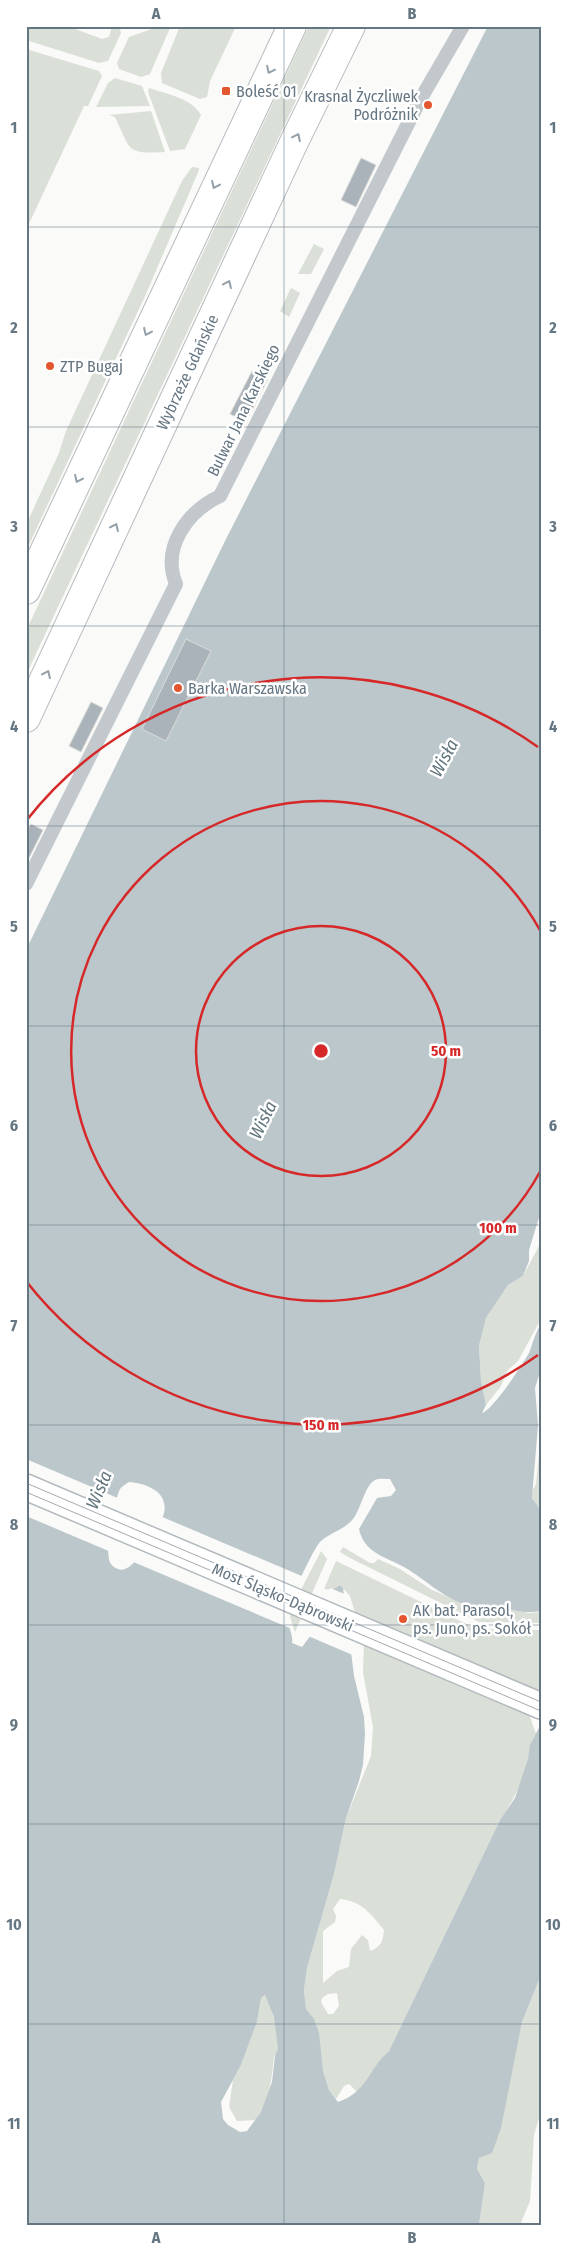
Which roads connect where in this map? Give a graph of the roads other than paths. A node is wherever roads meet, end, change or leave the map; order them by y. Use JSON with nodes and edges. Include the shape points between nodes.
{"nodes":[{"id":1,"x":292,"y":26,"type":"edge"},
{"id":2,"x":351,"y":26,"type":"edge"},
{"id":3,"x":463,"y":26,"type":"edge"},
{"id":4,"x":26,"y":590,"type":"edge"},
{"id":5,"x":26,"y":718,"type":"edge"},
{"id":6,"x":26,"y":884,"type":"edge"},
{"id":7,"x":26,"y":1487,"type":"edge"},
{"id":8,"x":541,"y":1706,"type":"edge"}],
"edges":[{"from":1,"to":4,"type":"main road","one_way":true},
{"from":5,"to":2,"type":"main road","name":"Wybrzeże Gdańskie","one_way":true},
{"from":3,"to":6,"type":"street","name":"Bulwar Jana Karskiego","via":[[420,100],[220,496],[190,516],[178,537],[172,558],[176,584]]},
{"from":7,"to":8,"type":"main road","name":"Most Śląsko-Dąbrowski"}]}
